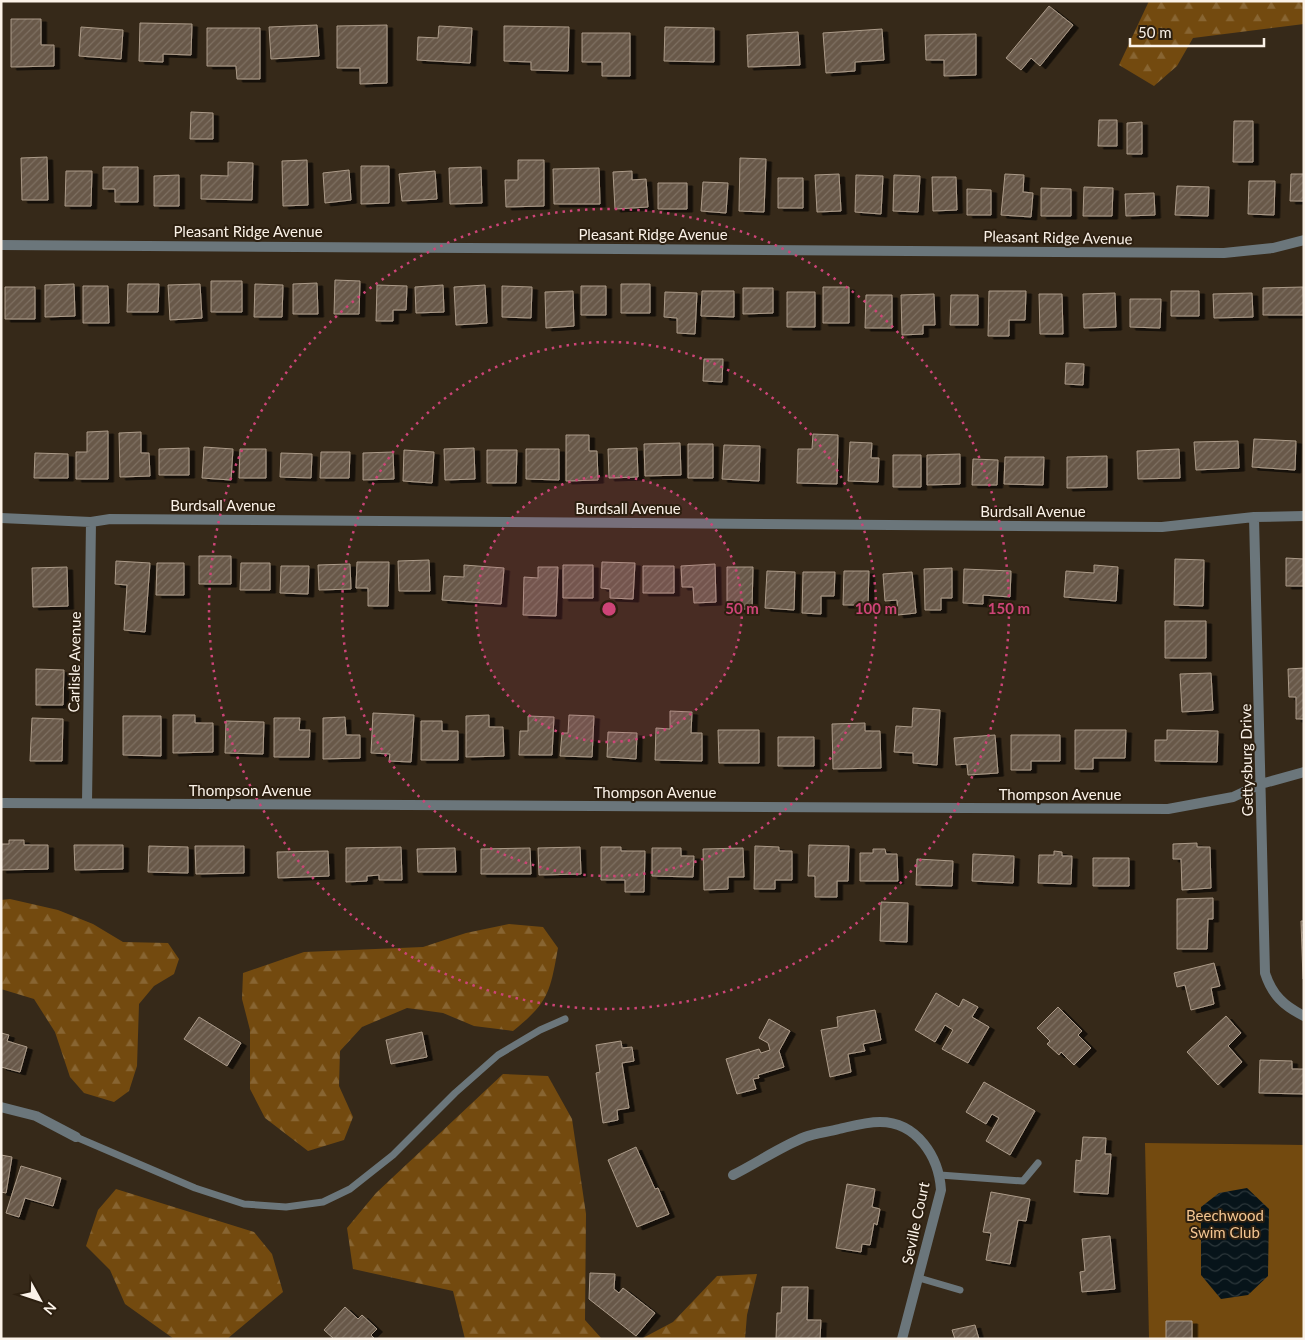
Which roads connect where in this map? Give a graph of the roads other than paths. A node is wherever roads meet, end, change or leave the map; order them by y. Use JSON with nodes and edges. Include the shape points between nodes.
{"nodes":[{"id":1,"x":1304,"y":240,"type":"edge"},
{"id":2,"x":1,"y":245,"type":"edge"},
{"id":3,"x":1254,"y":516,"type":"junction"},
{"id":4,"x":1304,"y":516,"type":"edge"},
{"id":5,"x":1,"y":518,"type":"edge"},
{"id":6,"x":91,"y":522,"type":"junction"},
{"id":7,"x":1304,"y":772,"type":"edge"},
{"id":8,"x":1261,"y":784,"type":"junction"},
{"id":9,"x":1,"y":803,"type":"edge"},
{"id":10,"x":87,"y":803,"type":"junction"},
{"id":11,"x":1304,"y":1016,"type":"edge"},
{"id":12,"x":565,"y":1019,"type":"dead end"},
{"id":13,"x":1,"y":1107,"type":"edge"},
{"id":14,"x":76,"y":1137,"type":"joint"},
{"id":15,"x":1038,"y":1163,"type":"dead end"},
{"id":16,"x":734,"y":1175,"type":"dead end"},
{"id":17,"x":940,"y":1175,"type":"junction"},
{"id":18,"x":919,"y":1278,"type":"junction"},
{"id":19,"x":960,"y":1290,"type":"dead end"},
{"id":20,"x":902,"y":1339,"type":"edge"}],
"edges":[{"from":1,"to":2,"type":"street","name":"Pleasant Ridge Avenue","via":[[1273,248],[1224,253]]},
{"from":3,"to":4,"type":"street","name":"Burdsall Avenue"},
{"from":3,"to":6,"type":"street","name":"Burdsall Avenue","via":[[1162,527],[110,519]]},
{"from":3,"to":8,"type":"street","name":"Gettysburg Drive"},
{"from":5,"to":6,"type":"street","name":"Burdsall Avenue"},
{"from":6,"to":10,"type":"street","name":"Carlisle Avenue"},
{"from":7,"to":8,"type":"street","name":"Thompson Avenue"},
{"from":8,"to":10,"type":"street","name":"Thompson Avenue","via":[[1234,797],[1168,809],[1116,810]]},
{"from":8,"to":11,"type":"street","name":"Gettysburg Drive","via":[[1265,973],[1278,999]]},
{"from":9,"to":10,"type":"street","name":"Thompson Avenue"},
{"from":12,"to":14,"type":"lane","via":[[498,1055],[393,1155],[350,1189],[323,1202],[286,1207],[244,1204],[195,1188]]},
{"from":13,"to":14,"type":"street","via":[[36,1116]]},
{"from":15,"to":17,"type":"lane","via":[[1023,1181]]},
{"from":16,"to":17,"type":"street","name":"Seville Court","via":[[805,1137],[882,1122],[910,1132],[924,1143],[936,1161]]},
{"from":17,"to":18,"type":"street","name":"Seville Court","via":[[941,1190]]},
{"from":18,"to":19,"type":"lane"},
{"from":18,"to":20,"type":"street","name":"Seville Court"}]}
